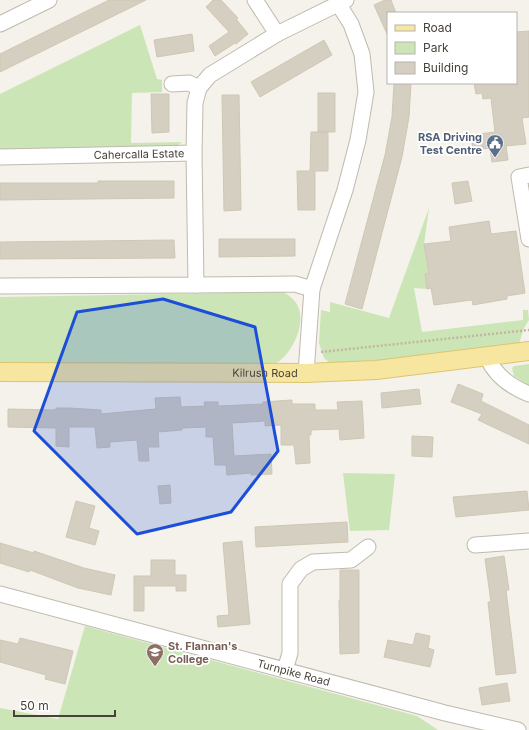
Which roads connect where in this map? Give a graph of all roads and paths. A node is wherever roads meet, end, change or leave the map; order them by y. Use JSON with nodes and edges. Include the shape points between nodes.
{"nodes":[{"id":1,"x":49,"y":0,"type":"edge"},
{"id":2,"x":255,"y":0,"type":"edge"},
{"id":3,"x":343,"y":2,"type":"edge"},
{"id":4,"x":0,"y":24,"type":"edge"},
{"id":5,"x":277,"y":34,"type":"junction"},
{"id":6,"x":172,"y":84,"type":"dead end"},
{"id":7,"x":199,"y":88,"type":"junction"},
{"id":8,"x":194,"y":153,"type":"junction"},
{"id":9,"x":0,"y":158,"type":"edge"},
{"id":10,"x":529,"y":175,"type":"edge"},
{"id":11,"x":529,"y":239,"type":"edge"},
{"id":12,"x":196,"y":285,"type":"junction"},
{"id":13,"x":0,"y":286,"type":"edge"},
{"id":14,"x":312,"y":289,"type":"junction"},
{"id":15,"x":529,"y":330,"type":"edge"},
{"id":16,"x":529,"y":351,"type":"edge"},
{"id":17,"x":307,"y":354,"type":"junction"},
{"id":18,"x":487,"y":357,"type":"junction"},
{"id":19,"x":0,"y":372,"type":"edge"},
{"id":20,"x":306,"y":373,"type":"junction"},
{"id":21,"x":529,"y":394,"type":"edge"},
{"id":22,"x":529,"y":541,"type":"edge"},
{"id":23,"x":475,"y":545,"type":"dead end"},
{"id":24,"x":368,"y":547,"type":"dead end"},
{"id":25,"x":0,"y":594,"type":"edge"},
{"id":26,"x":285,"y":670,"type":"junction"},
{"id":27,"x":518,"y":730,"type":"edge"}],
"edges":[{"from":1,"to":4,"type":"street"},
{"from":2,"to":5,"type":"street"},
{"from":3,"to":5,"type":"street"},
{"from":3,"to":14,"type":"street","via":[[362,54],[366,92],[358,140],[345,190]]},
{"from":5,"to":7,"type":"street","via":[[210,75]]},
{"from":6,"to":7,"type":"street","via":[[189,83]]},
{"from":7,"to":8,"type":"street","via":[[195,103]]},
{"from":8,"to":9,"type":"street","name":"Cahercalla Estate"},
{"from":8,"to":12,"type":"street","name":"Cahercalla Estate"},
{"from":10,"to":11,"type":"street","via":[[519,177]]},
{"from":12,"to":13,"type":"street"},
{"from":12,"to":14,"type":"street","via":[[295,284]]},
{"from":14,"to":17,"type":"street"},
{"from":15,"to":17,"type":"path"},
{"from":16,"to":18,"type":"main road","name":"Kilrush Road"},
{"from":17,"to":20,"type":"street"},
{"from":18,"to":20,"type":"main road","name":"Kilrush Road","via":[[376,370]]},
{"from":18,"to":21,"type":"street","via":[[492,368],[506,381]]},
{"from":19,"to":20,"type":"main road","name":"Kilrush Road"},
{"from":22,"to":23,"type":"street"},
{"from":24,"to":26,"type":"street","via":[[351,560],[313,562],[301,569],[290,584],[290,653]]},
{"from":25,"to":26,"type":"street","name":"Turnpike Road"},
{"from":26,"to":27,"type":"street","name":"Turnpike Road"}]}
